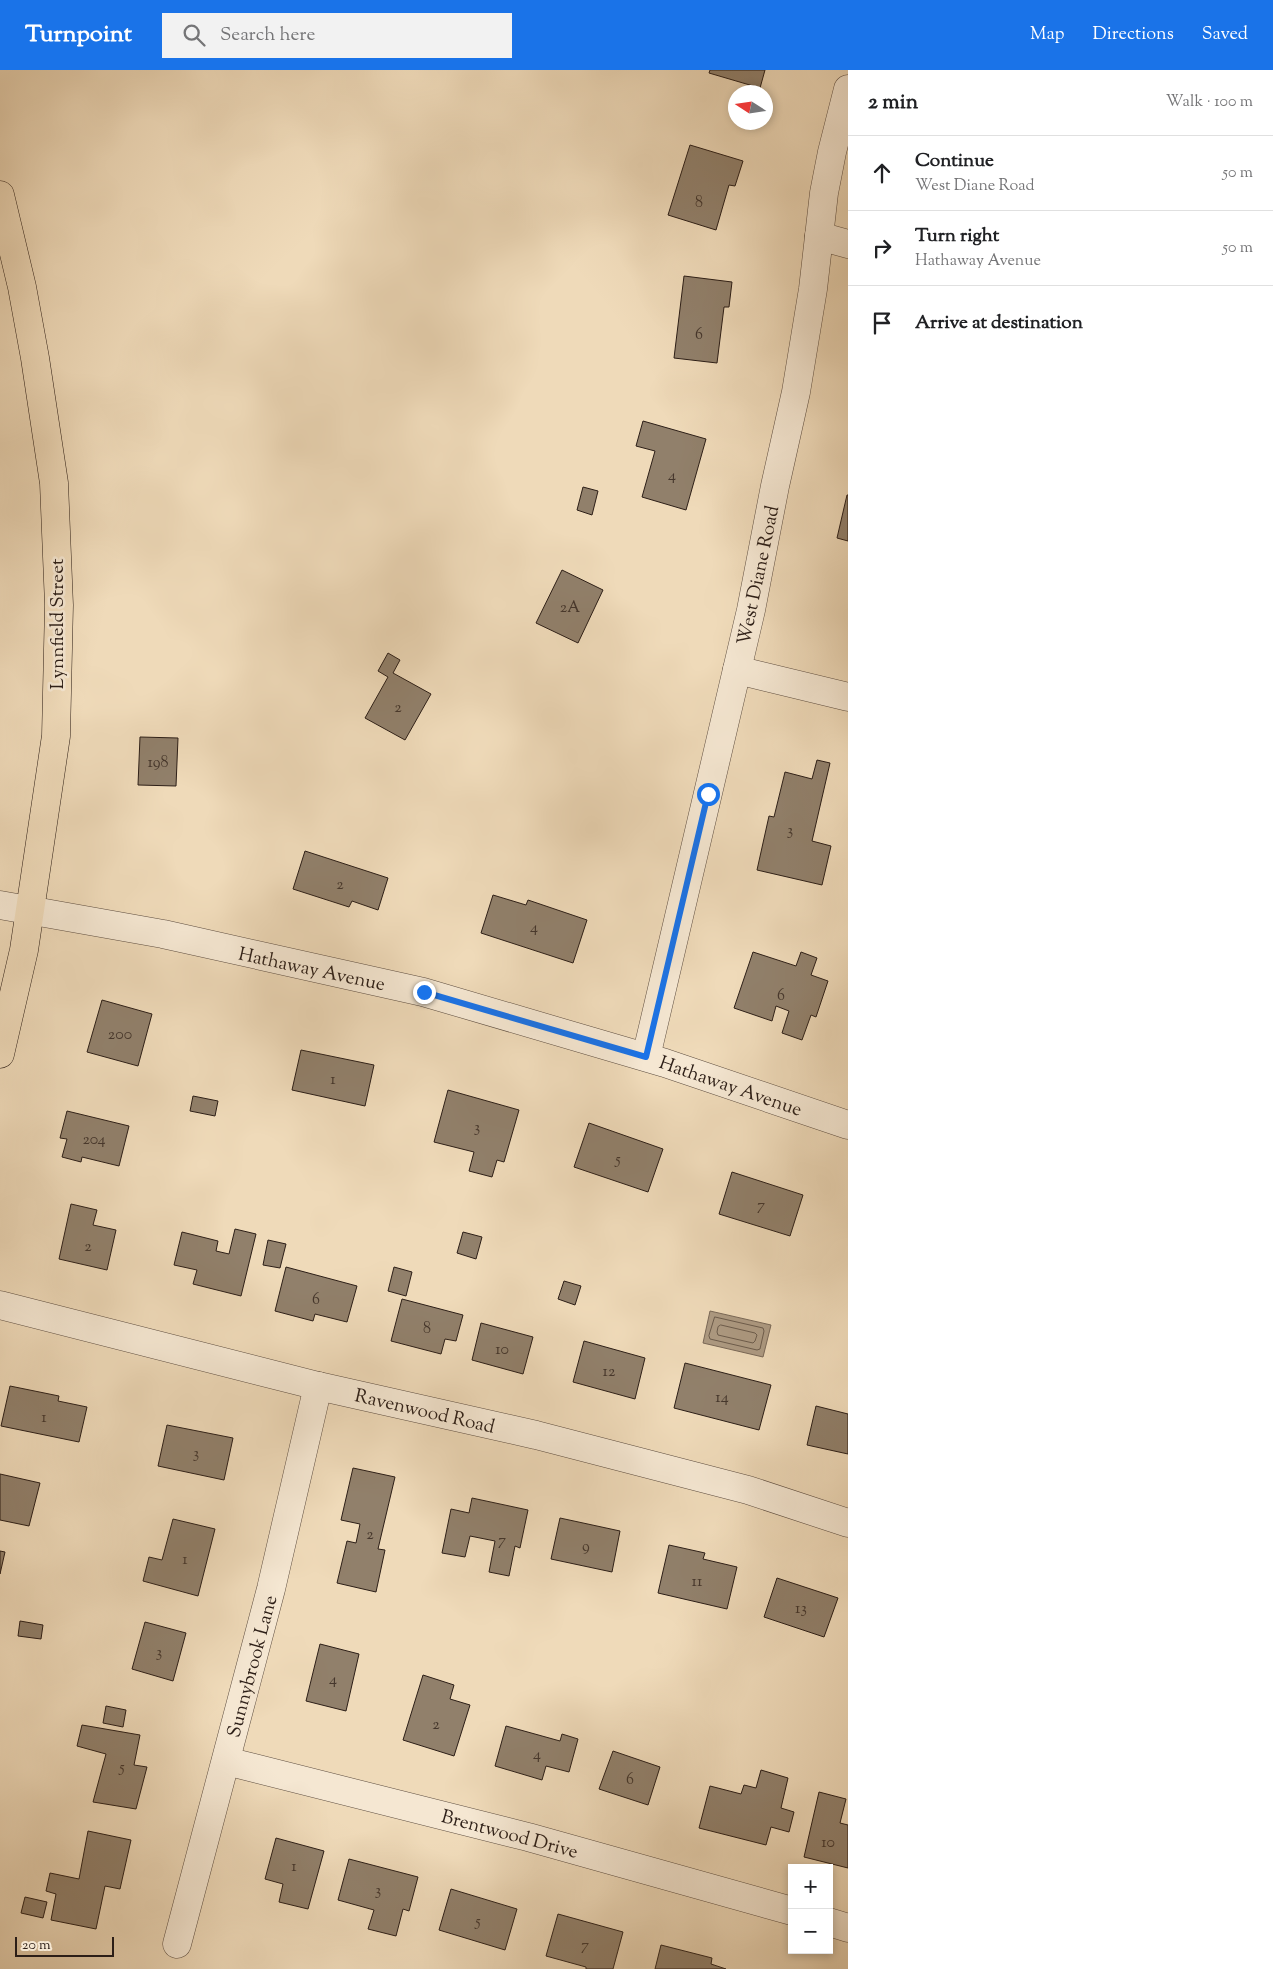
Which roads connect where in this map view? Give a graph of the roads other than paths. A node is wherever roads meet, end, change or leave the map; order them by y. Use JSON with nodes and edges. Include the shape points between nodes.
{"nodes":[{"id":1,"x":848,"y":89,"type":"edge"},
{"id":2,"x":0,"y":196,"type":"edge"},
{"id":3,"x":819,"y":236,"type":"junction"},
{"id":4,"x":848,"y":244,"type":"edge"},
{"id":5,"x":737,"y":670,"type":"junction"},
{"id":6,"x":848,"y":697,"type":"edge"},
{"id":7,"x":0,"y":905,"type":"edge"},
{"id":8,"x":30,"y":910,"type":"junction"},
{"id":9,"x":0,"y":1054,"type":"edge"},
{"id":10,"x":646,"y":1057,"type":"junction"},
{"id":11,"x":848,"y":1125,"type":"edge"},
{"id":12,"x":0,"y":1305,"type":"edge"},
{"id":13,"x":318,"y":1386,"type":"junction"},
{"id":14,"x":848,"y":1523,"type":"edge"},
{"id":15,"x":226,"y":1761,"type":"junction"},
{"id":16,"x":788,"y":1910,"type":"edge"},
{"id":17,"x":833,"y":1923,"type":"edge"},
{"id":18,"x":848,"y":1928,"type":"edge"},
{"id":19,"x":177,"y":1944,"type":"dead end"}],
"edges":[{"from":1,"to":3,"type":"street","name":"West Diane Road","via":[[832,152]]},
{"from":2,"to":8,"type":"main road","name":"Lynnfield Street","via":[[34,349],[54,483],[59,605],[56,736]]},
{"from":3,"to":4,"type":"street"},
{"from":3,"to":5,"type":"street","name":"West Diane Road","via":[[796,392]]},
{"from":5,"to":6,"type":"street"},
{"from":5,"to":10,"type":"street","name":"West Diane Road"},
{"from":7,"to":8,"type":"street","name":"Hathaway Avenue"},
{"from":8,"to":9,"type":"main road","name":"Lynnfield Street"},
{"from":8,"to":10,"type":"street","name":"Hathaway Avenue","via":[[162,934],[424,992]]},
{"from":10,"to":11,"type":"street","name":"Hathaway Avenue"},
{"from":12,"to":13,"type":"street","name":"Ravenwood Road"},
{"from":13,"to":14,"type":"street","name":"Ravenwood Road","via":[[536,1435],[748,1490]]},
{"from":13,"to":15,"type":"street","name":"Sunnybrook Lane","via":[[271,1590]]},
{"from":15,"to":16,"type":"street","name":"Brentwood Drive","via":[[528,1837]]},
{"from":15,"to":19,"type":"street","name":"Sunnybrook Lane"},
{"from":17,"to":18,"type":"street"}]}
